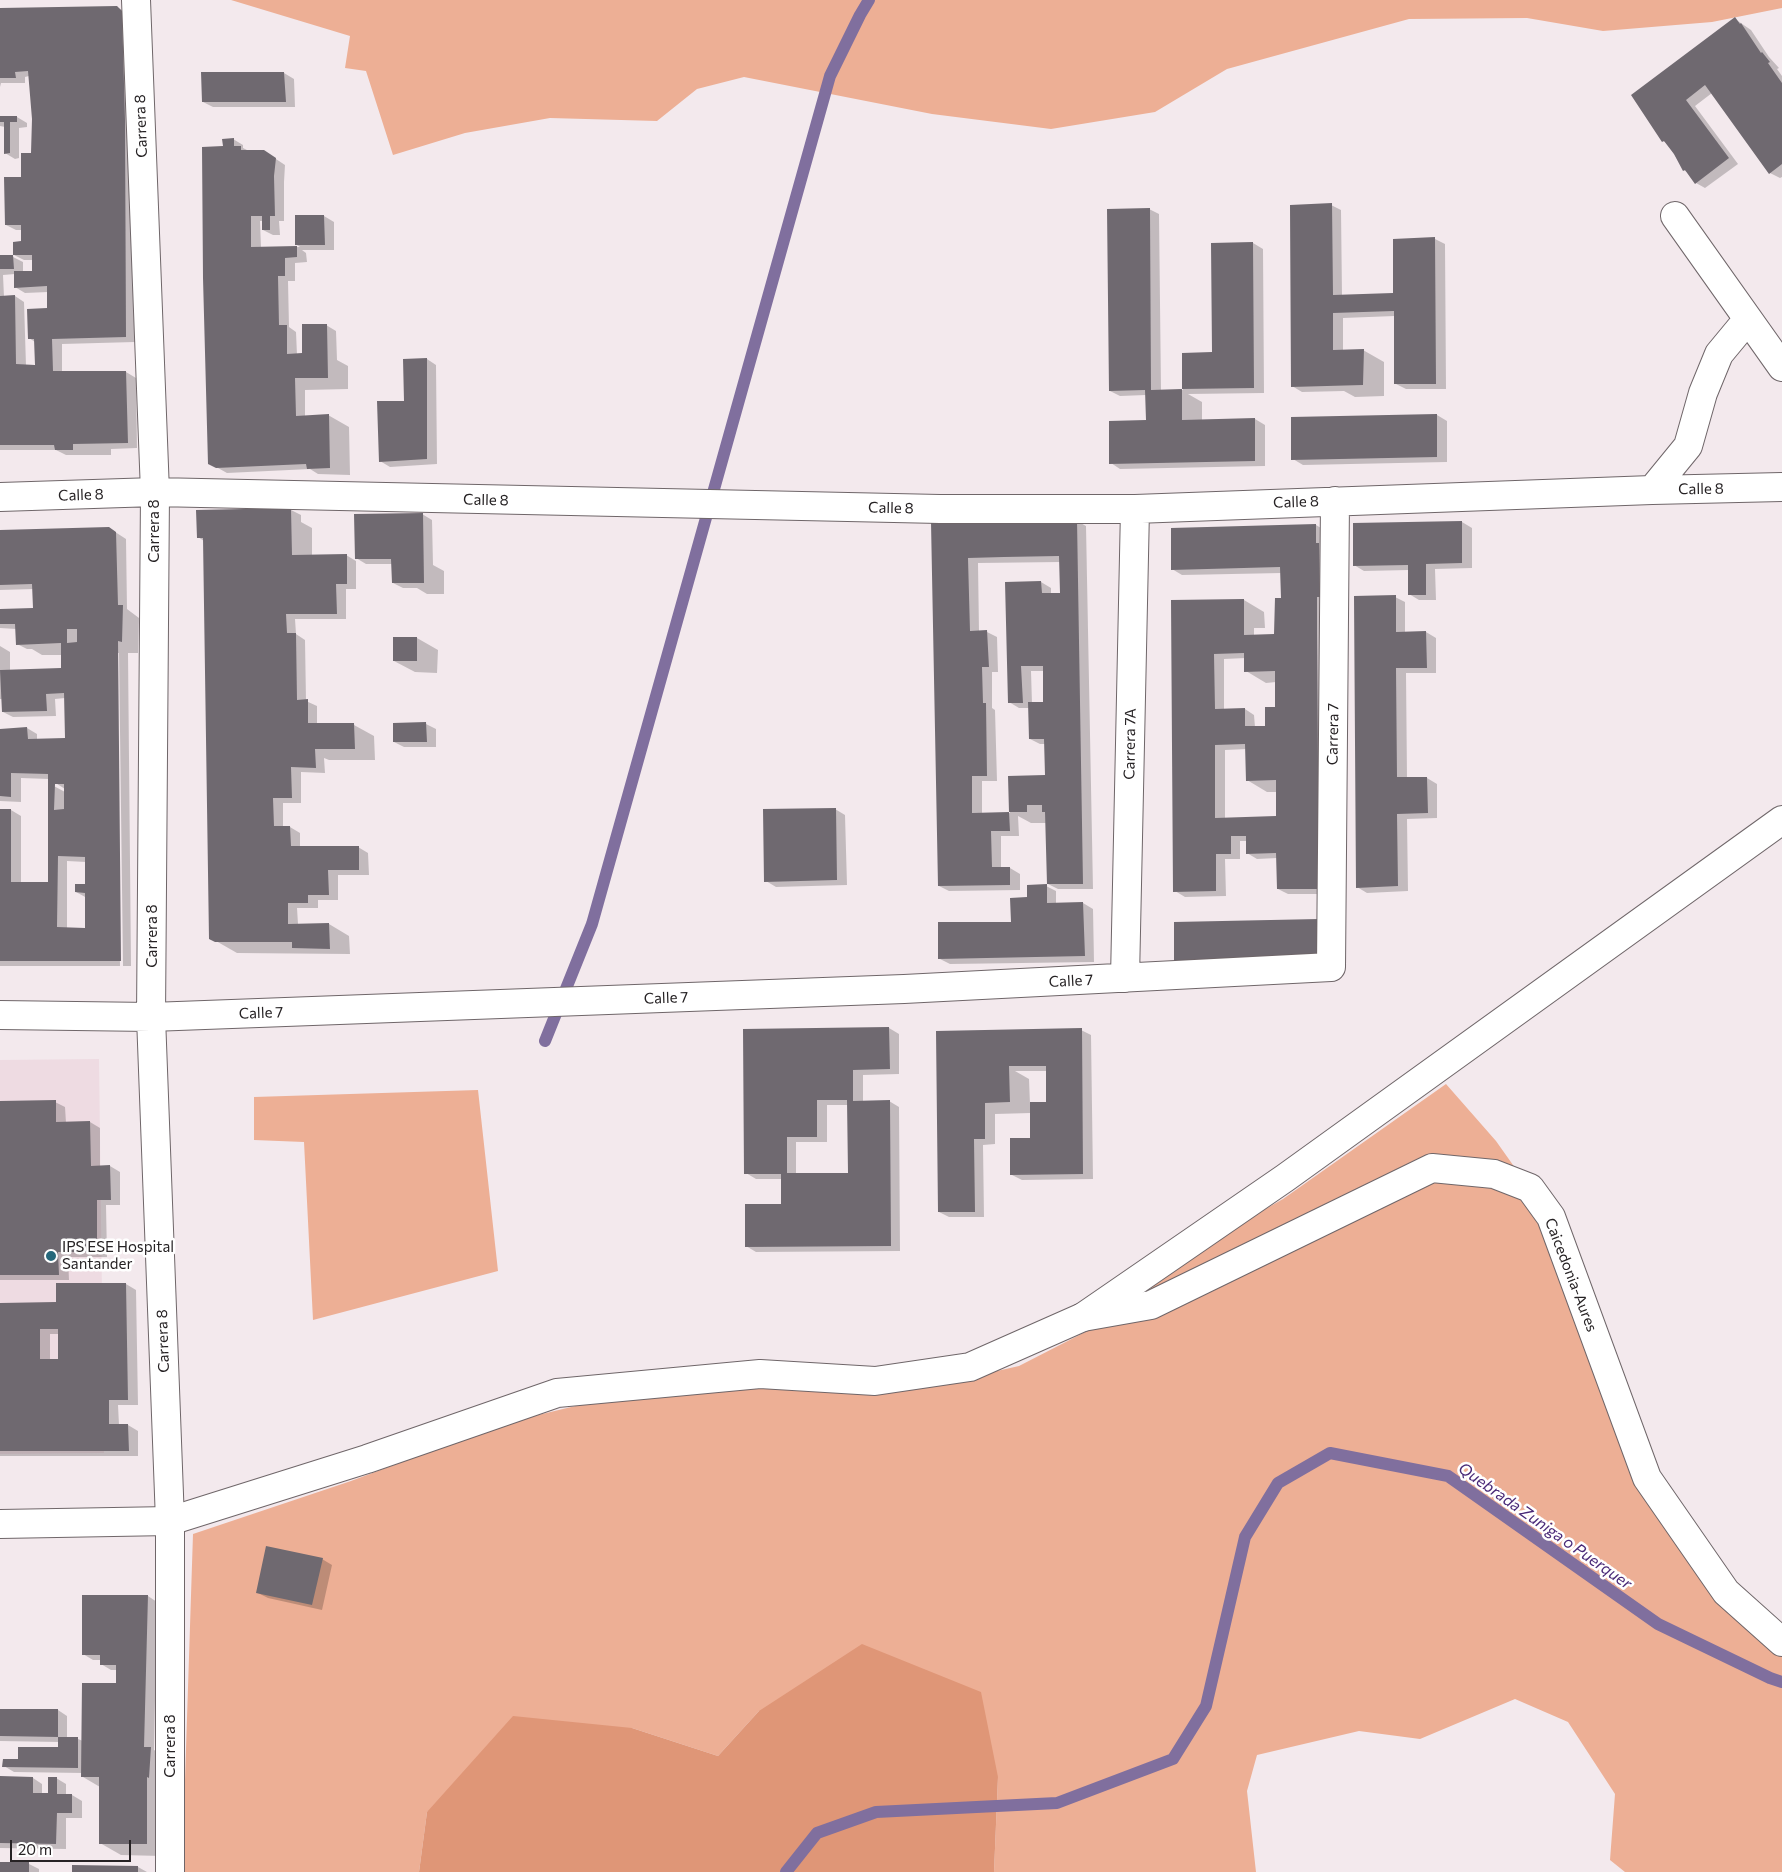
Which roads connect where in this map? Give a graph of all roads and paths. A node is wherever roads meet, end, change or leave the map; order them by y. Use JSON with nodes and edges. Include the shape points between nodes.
{"nodes":[{"id":1,"x":136,"y":0,"type":"edge"},
{"id":2,"x":1675,"y":216,"type":"dead end"},
{"id":3,"x":1748,"y":319,"type":"junction"},
{"id":4,"x":1782,"y":367,"type":"edge"},
{"id":5,"x":1782,"y":487,"type":"edge"},
{"id":6,"x":1652,"y":490,"type":"junction"},
{"id":7,"x":155,"y":492,"type":"junction"},
{"id":8,"x":0,"y":497,"type":"edge"},
{"id":9,"x":1336,"y":501,"type":"junction"},
{"id":10,"x":1135,"y":509,"type":"junction"},
{"id":11,"x":1782,"y":820,"type":"edge"},
{"id":12,"x":1331,"y":967,"type":"joint"},
{"id":13,"x":1125,"y":978,"type":"junction"},
{"id":14,"x":0,"y":1015,"type":"edge"},
{"id":15,"x":151,"y":1017,"type":"junction"},
{"id":16,"x":1083,"y":1317,"type":"junction"},
{"id":17,"x":170,"y":1521,"type":"junction"},
{"id":18,"x":0,"y":1524,"type":"edge"},
{"id":19,"x":1782,"y":1642,"type":"edge"},
{"id":20,"x":170,"y":1872,"type":"edge"}],
"edges":[{"from":1,"to":7,"type":"street","name":"Carrera 8"},
{"from":2,"to":3,"type":"street"},
{"from":3,"to":4,"type":"street"},
{"from":3,"to":6,"type":"street","via":[[1719,354],[1703,393],[1688,446]]},
{"from":5,"to":6,"type":"street","name":"Calle 8"},
{"from":6,"to":9,"type":"street","name":"Calle 8"},
{"from":7,"to":8,"type":"street","name":"Calle 8"},
{"from":7,"to":10,"type":"street","name":"Calle 8","via":[[940,510]]},
{"from":7,"to":15,"type":"street","name":"Carrera 8"},
{"from":9,"to":10,"type":"street","name":"Calle 8"},
{"from":9,"to":12,"type":"street","name":"Carrera 7"},
{"from":10,"to":13,"type":"street","name":"Carrera 7A"},
{"from":11,"to":16,"type":"street","via":[[1293,1172]]},
{"from":12,"to":13,"type":"street","name":"Calle 7"},
{"from":13,"to":15,"type":"street","name":"Calle 7","via":[[904,990]]},
{"from":14,"to":15,"type":"street","name":"Calle 7"},
{"from":15,"to":17,"type":"street","name":"Carrera 8"},
{"from":16,"to":17,"type":"street","via":[[970,1367],[875,1381],[760,1374],[557,1393],[367,1459]]},
{"from":16,"to":19,"type":"street","name":"Caicedonia-Aures","via":[[1150,1305],[1432,1168],[1494,1174],[1530,1188],[1551,1217],[1647,1478],[1726,1592]]},
{"from":17,"to":18,"type":"street"},
{"from":17,"to":20,"type":"street","name":"Carrera 8"}]}
